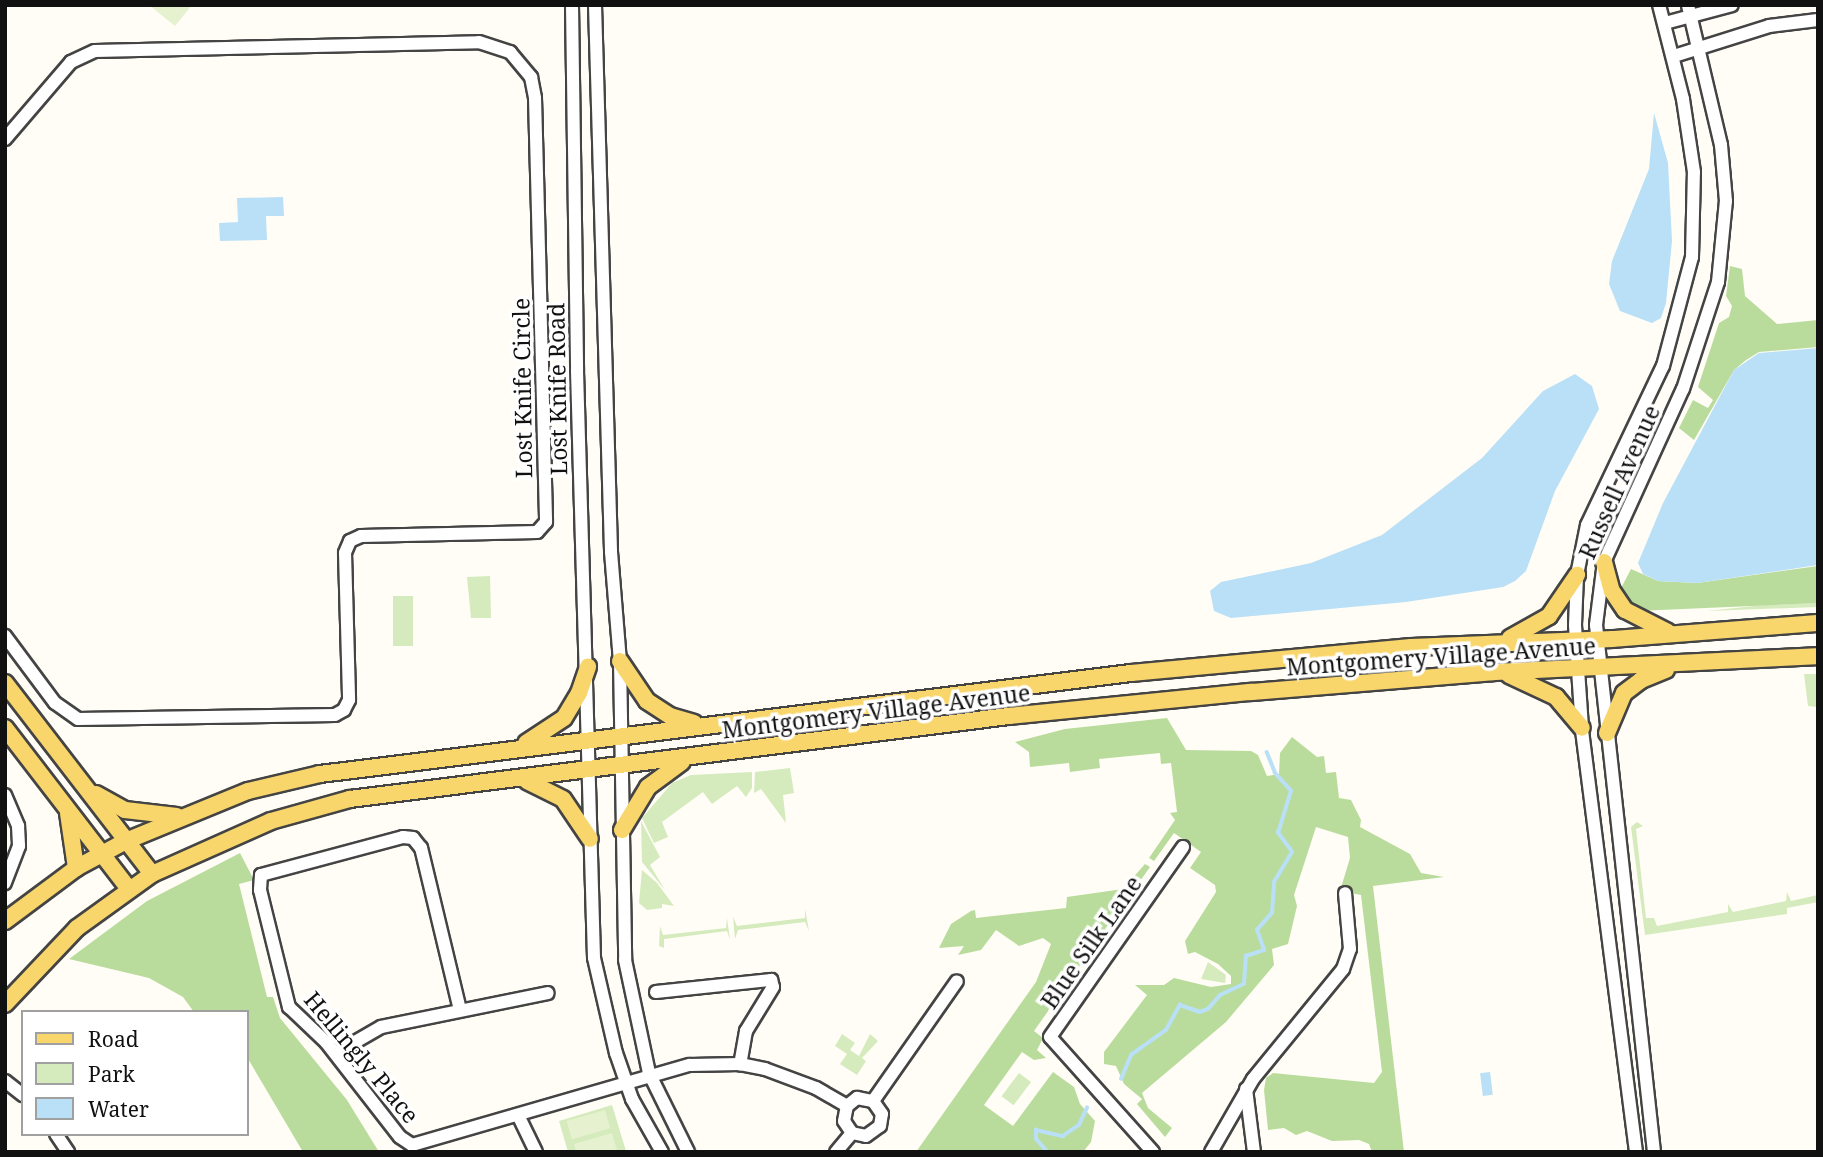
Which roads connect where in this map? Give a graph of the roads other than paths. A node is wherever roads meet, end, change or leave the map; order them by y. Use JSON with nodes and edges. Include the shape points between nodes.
{"nodes":[{"id":1,"x":572,"y":5,"type":"edge"},
{"id":2,"x":595,"y":5,"type":"edge"},
{"id":3,"x":1659,"y":5,"type":"edge"},
{"id":4,"x":1732,"y":5,"type":"edge"},
{"id":5,"x":1690,"y":10,"type":"edge"},
{"id":6,"x":1818,"y":20,"type":"edge"},
{"id":7,"x":1665,"y":23,"type":"junction"},
{"id":8,"x":1702,"y":49,"type":"junction"},
{"id":9,"x":1674,"y":56,"type":"junction"},
{"id":10,"x":5,"y":139,"type":"edge"},
{"id":11,"x":1604,"y":562,"type":"junction"},
{"id":12,"x":1577,"y":575,"type":"junction"},
{"id":13,"x":1818,"y":623,"type":"edge"},
{"id":14,"x":1677,"y":635,"type":"junction"},
{"id":15,"x":5,"y":636,"type":"edge"},
{"id":16,"x":1576,"y":640,"type":"junction"},
{"id":17,"x":1598,"y":640,"type":"junction"},
{"id":18,"x":1497,"y":642,"type":"junction"},
{"id":19,"x":1818,"y":656,"type":"edge"},
{"id":20,"x":620,"y":661,"type":"junction"},
{"id":21,"x":1689,"y":665,"type":"junction"},
{"id":22,"x":588,"y":667,"type":"junction"},
{"id":23,"x":1601,"y":668,"type":"junction"},
{"id":24,"x":1577,"y":669,"type":"junction"},
{"id":25,"x":1493,"y":672,"type":"junction"},
{"id":26,"x":5,"y":683,"type":"edge"},
{"id":27,"x":710,"y":725,"type":"junction"},
{"id":28,"x":5,"y":728,"type":"edge"},
{"id":29,"x":1582,"y":728,"type":"junction"},
{"id":30,"x":1607,"y":733,"type":"junction"},
{"id":31,"x":621,"y":736,"type":"junction"},
{"id":32,"x":589,"y":740,"type":"junction"},
{"id":33,"x":516,"y":748,"type":"junction"},
{"id":34,"x":692,"y":757,"type":"junction"},
{"id":35,"x":621,"y":767,"type":"junction"},
{"id":36,"x":590,"y":771,"type":"junction"},
{"id":37,"x":521,"y":779,"type":"junction"},
{"id":38,"x":82,"y":783,"type":"junction"},
{"id":39,"x":5,"y":795,"type":"edge"},
{"id":40,"x":66,"y":807,"type":"junction"},
{"id":41,"x":183,"y":816,"type":"junction"},
{"id":42,"x":622,"y":830,"type":"junction"},
{"id":43,"x":590,"y":839,"type":"junction"},
{"id":44,"x":126,"y":841,"type":"junction"},
{"id":45,"x":1183,"y":847,"type":"dead end"},
{"id":46,"x":102,"y":853,"type":"junction"},
{"id":47,"x":76,"y":868,"type":"junction"},
{"id":48,"x":152,"y":874,"type":"junction"},
{"id":49,"x":5,"y":883,"type":"edge"},
{"id":50,"x":128,"y":888,"type":"junction"},
{"id":51,"x":1345,"y":892,"type":"dead end"},
{"id":52,"x":5,"y":921,"type":"edge"},
{"id":53,"x":957,"y":981,"type":"dead end"},
{"id":54,"x":656,"y":992,"type":"dead end"},
{"id":55,"x":548,"y":993,"type":"dead end"},
{"id":56,"x":5,"y":1004,"type":"edge"},
{"id":57,"x":460,"y":1010,"type":"junction"},
{"id":58,"x":335,"y":1053,"type":"junction"},
{"id":59,"x":740,"y":1064,"type":"junction"},
{"id":60,"x":649,"y":1073,"type":"junction"},
{"id":61,"x":5,"y":1081,"type":"edge"},
{"id":62,"x":625,"y":1081,"type":"junction"},
{"id":63,"x":1246,"y":1089,"type":"junction"},
{"id":64,"x":21,"y":1093,"type":"edge"},
{"id":65,"x":873,"y":1101,"type":"junction"},
{"id":66,"x":847,"y":1106,"type":"junction"},
{"id":67,"x":518,"y":1115,"type":"junction"},
{"id":68,"x":852,"y":1133,"type":"junction"},
{"id":69,"x":57,"y":1136,"type":"edge"},
{"id":70,"x":412,"y":1148,"type":"edge"},
{"id":71,"x":68,"y":1152,"type":"edge"},
{"id":72,"x":536,"y":1152,"type":"edge"},
{"id":73,"x":662,"y":1152,"type":"edge"},
{"id":74,"x":688,"y":1152,"type":"edge"},
{"id":75,"x":836,"y":1152,"type":"edge"},
{"id":76,"x":1153,"y":1152,"type":"edge"},
{"id":77,"x":1212,"y":1152,"type":"edge"},
{"id":78,"x":1254,"y":1152,"type":"edge"},
{"id":79,"x":1636,"y":1152,"type":"edge"},
{"id":80,"x":1654,"y":1152,"type":"edge"}],
"edges":[{"from":1,"to":22,"type":"street","name":"Lost Knife Road","via":[[577,371]]},
{"from":2,"to":20,"type":"street","via":[[611,552]]},
{"from":3,"to":7,"type":"street","name":"Russell Avenue"},
{"from":4,"to":5,"type":"street"},
{"from":5,"to":7,"type":"street"},
{"from":5,"to":8,"type":"street","name":"Russell Avenue"},
{"from":6,"to":8,"type":"street","via":[[1769,26]]},
{"from":7,"to":9,"type":"street","name":"Russell Avenue"},
{"from":8,"to":9,"type":"street"},
{"from":8,"to":11,"type":"street","name":"Russell Avenue","via":[[1721,145],[1726,201],[1718,282],[1684,389]]},
{"from":9,"to":12,"type":"street","name":"Russell Avenue","via":[[1694,172],[1692,257],[1668,351],[1596,501]]},
{"from":10,"to":15,"type":"street","name":"Lost Knife Circle","via":[[71,62],[94,51],[479,42],[510,52],[531,78],[536,98],[546,522],[537,532],[361,536],[350,541],[345,553],[349,700],[335,715],[78,719],[55,703]]},
{"from":11,"to":14,"type":"main road","via":[[1612,592],[1625,610]]},
{"from":11,"to":17,"type":"street","name":"Russell Avenue","via":[[1598,591]]},
{"from":12,"to":16,"type":"street","name":"Russell Avenue"},
{"from":12,"to":18,"type":"main road","via":[[1549,616]]},
{"from":13,"to":14,"type":"main road","name":"Montgomery Village Avenue"},
{"from":14,"to":17,"type":"main road","name":"Montgomery Village Avenue"},
{"from":16,"to":17,"type":"main road","name":"Montgomery Village Avenue"},
{"from":16,"to":18,"type":"main road","name":"Montgomery Village Avenue"},
{"from":16,"to":24,"type":"street","name":"Russell Avenue"},
{"from":17,"to":23,"type":"street","name":"Russell Avenue"},
{"from":18,"to":27,"type":"main road","name":"Montgomery Village Avenue","via":[[1131,673]]},
{"from":19,"to":21,"type":"main road","name":"Montgomery Village Avenue"},
{"from":20,"to":27,"type":"main road","via":[[632,683],[659,710],[685,722]]},
{"from":20,"to":31,"type":"street"},
{"from":21,"to":23,"type":"main road","name":"Montgomery Village Avenue"},
{"from":21,"to":30,"type":"main road","via":[[1641,680],[1624,693]]},
{"from":22,"to":32,"type":"street","name":"Lost Knife Road"},
{"from":22,"to":33,"type":"main road","via":[[564,718]]},
{"from":23,"to":24,"type":"main road","name":"Montgomery Village Avenue"},
{"from":23,"to":30,"type":"street","name":"Russell Avenue"},
{"from":24,"to":25,"type":"main road","name":"Montgomery Village Avenue"},
{"from":24,"to":29,"type":"street","name":"Russell Avenue"},
{"from":25,"to":29,"type":"main road","via":[[1537,685],[1556,696]]},
{"from":25,"to":34,"type":"main road","name":"Montgomery Village Avenue","via":[[1007,717]]},
{"from":26,"to":38,"type":"main road"},
{"from":27,"to":31,"type":"main road","name":"Montgomery Village Avenue"},
{"from":28,"to":40,"type":"main road"},
{"from":29,"to":79,"type":"street","name":"Russell Avenue"},
{"from":30,"to":80,"type":"street","name":"Russell Avenue"},
{"from":31,"to":32,"type":"main road","name":"Montgomery Village Avenue"},
{"from":31,"to":35,"type":"street"},
{"from":32,"to":33,"type":"main road","name":"Montgomery Village Avenue"},
{"from":32,"to":36,"type":"street","name":"Lost Knife Road"},
{"from":33,"to":41,"type":"main road","name":"Montgomery Village Avenue","via":[[278,782]]},
{"from":34,"to":35,"type":"main road","name":"Montgomery Village Avenue"},
{"from":34,"to":42,"type":"main road","via":[[648,787]]},
{"from":35,"to":36,"type":"main road","name":"Montgomery Village Avenue"},
{"from":35,"to":42,"type":"street"},
{"from":36,"to":37,"type":"main road","name":"Montgomery Village Avenue"},
{"from":36,"to":43,"type":"street","name":"Lost Knife Road"},
{"from":37,"to":43,"type":"main road","via":[[564,799]]},
{"from":37,"to":48,"type":"main road","name":"Montgomery Village Avenue","via":[[350,799],[271,821]]},
{"from":38,"to":41,"type":"main road","via":[[125,810]]},
{"from":38,"to":44,"type":"main road"},
{"from":39,"to":49,"type":"street","via":[[18,826],[19,846]]},
{"from":40,"to":46,"type":"main road"},
{"from":40,"to":47,"type":"main road","via":[[76,843]]},
{"from":41,"to":44,"type":"main road","name":"Montgomery Village Avenue"},
{"from":42,"to":60,"type":"street","via":[[625,960]]},
{"from":43,"to":62,"type":"street","name":"Lost Knife Road","via":[[594,958],[602,1008]]},
{"from":44,"to":46,"type":"main road","name":"Montgomery Village Avenue"},
{"from":44,"to":48,"type":"main road"},
{"from":45,"to":76,"type":"street","name":"Blue Silk Lane","via":[[1050,1037]]},
{"from":46,"to":47,"type":"main road","name":"Montgomery Village Avenue"},
{"from":46,"to":50,"type":"main road"},
{"from":47,"to":52,"type":"main road","name":"Montgomery Village Avenue"},
{"from":48,"to":50,"type":"main road","name":"Montgomery Village Avenue"},
{"from":50,"to":56,"type":"main road","name":"Montgomery Village Avenue","via":[[46,956]]},
{"from":51,"to":63,"type":"street","via":[[1350,948],[1343,969]]},
{"from":53,"to":65,"type":"street"},
{"from":54,"to":59,"type":"street","via":[[771,981],[772,988],[750,1022]]},
{"from":55,"to":57,"type":"street"},
{"from":57,"to":58,"type":"street","via":[[370,1031]]},
{"from":57,"to":58,"type":"street","name":"Hellingly Place","via":[[421,848],[414,838],[267,870],[259,879],[260,890],[289,1007]]},
{"from":58,"to":70,"type":"street","name":"Hellingly Place"},
{"from":59,"to":60,"type":"street","name":"Hellingly Place","via":[[690,1065]]},
{"from":59,"to":66,"type":"street","name":"Hellingly Place","via":[[794,1078]]},
{"from":60,"to":62,"type":"street","name":"Hellingly Place"},
{"from":60,"to":74,"type":"street"},
{"from":61,"to":64,"type":"street"},
{"from":62,"to":67,"type":"street","name":"Hellingly Place"},
{"from":62,"to":73,"type":"street","name":"Lost Knife Road"},
{"from":63,"to":77,"type":"street"},
{"from":63,"to":78,"type":"street"},
{"from":65,"to":66,"type":"street","via":[[857,1098]]},
{"from":65,"to":68,"type":"street","via":[[882,1114],[880,1126],[866,1136]]},
{"from":66,"to":68,"type":"street","via":[[844,1121]]},
{"from":67,"to":70,"type":"street","name":"Hellingly Place"},
{"from":67,"to":72,"type":"street"},
{"from":68,"to":75,"type":"street"},
{"from":69,"to":71,"type":"street"}]}
